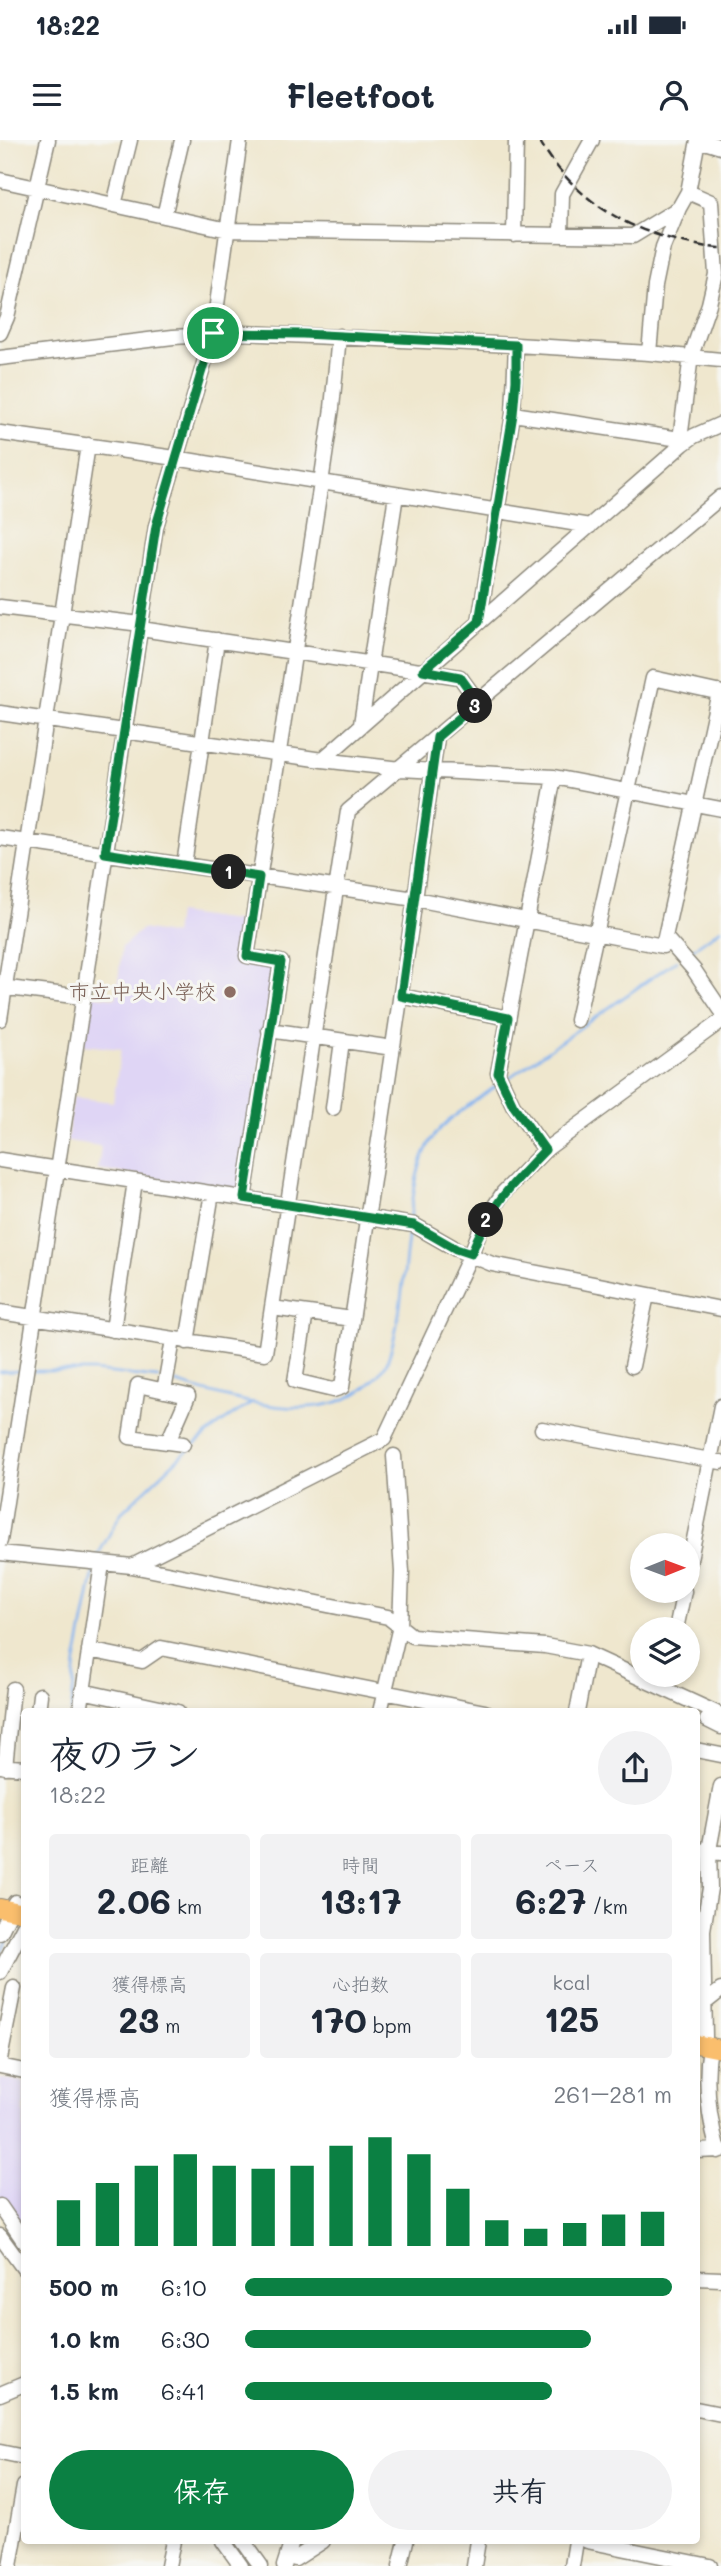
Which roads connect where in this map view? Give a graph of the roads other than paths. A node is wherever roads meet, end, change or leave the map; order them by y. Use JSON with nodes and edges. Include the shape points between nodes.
{"nodes":[{"id":1,"x":48,"y":140,"type":"edge"},
{"id":2,"x":130,"y":140,"type":"edge"},
{"id":3,"x":182,"y":140,"type":"edge"},
{"id":4,"x":240,"y":140,"type":"edge"},
{"id":5,"x":516,"y":140,"type":"edge"},
{"id":6,"x":592,"y":140,"type":"edge"},
{"id":7,"x":698,"y":140,"type":"edge"},
{"id":8,"x":721,"y":147,"type":"edge"},
{"id":9,"x":0,"y":180,"type":"edge"},
{"id":10,"x":37,"y":189,"type":"junction"},
{"id":11,"x":688,"y":192,"type":"junction"},
{"id":12,"x":114,"y":205,"type":"junction"},
{"id":13,"x":679,"y":208,"type":"junction"},
{"id":14,"x":164,"y":216,"type":"junction"},
{"id":15,"x":228,"y":230,"type":"junction"},
{"id":16,"x":514,"y":235,"type":"junction"},
{"id":17,"x":561,"y":235,"type":"junction"},
{"id":18,"x":0,"y":333,"type":"edge"},
{"id":19,"x":213,"y":333,"type":"junction"},
{"id":20,"x":339,"y":335,"type":"junction"},
{"id":21,"x":516,"y":345,"type":"junction"},
{"id":22,"x":649,"y":352,"type":"junction"},
{"id":23,"x":691,"y":356,"type":"junction"},
{"id":24,"x":0,"y":358,"type":"edge"},
{"id":25,"x":721,"y":360,"type":"edge"},
{"id":26,"x":513,"y":414,"type":"junction"},
{"id":27,"x":721,"y":424,"type":"edge"},
{"id":28,"x":0,"y":433,"type":"edge"},
{"id":29,"x":681,"y":442,"type":"junction"},
{"id":30,"x":88,"y":445,"type":"junction"},
{"id":31,"x":175,"y":457,"type":"junction"},
{"id":32,"x":321,"y":482,"type":"junction"},
{"id":33,"x":396,"y":495,"type":"junction"},
{"id":34,"x":721,"y":497,"type":"edge"},
{"id":35,"x":497,"y":511,"type":"junction"},
{"id":36,"x":590,"y":526,"type":"junction"},
{"id":37,"x":0,"y":607,"type":"edge"},
{"id":38,"x":63,"y":614,"type":"junction"},
{"id":39,"x":479,"y":622,"type":"junction"},
{"id":40,"x":141,"y":626,"type":"junction"},
{"id":41,"x":217,"y":640,"type":"junction"},
{"id":42,"x":295,"y":652,"type":"junction"},
{"id":43,"x":370,"y":663,"type":"junction"},
{"id":44,"x":423,"y":670,"type":"junction"},
{"id":45,"x":720,"y":692,"type":"edge"},
{"id":46,"x":478,"y":702,"type":"junction"},
{"id":47,"x":0,"y":713,"type":"edge"},
{"id":48,"x":46,"y":720,"type":"junction"},
{"id":49,"x":361,"y":724,"type":"junction"},
{"id":50,"x":125,"y":731,"type":"junction"},
{"id":51,"x":437,"y":737,"type":"junction"},
{"id":52,"x":202,"y":743,"type":"junction"},
{"id":53,"x":279,"y":755,"type":"junction"},
{"id":54,"x":322,"y":761,"type":"junction"},
{"id":55,"x":400,"y":769,"type":"junction"},
{"id":56,"x":433,"y":771,"type":"junction"},
{"id":57,"x":554,"y":777,"type":"junction"},
{"id":58,"x":628,"y":789,"type":"junction"},
{"id":59,"x":695,"y":803,"type":"junction"},
{"id":60,"x":721,"y":808,"type":"edge"},
{"id":61,"x":0,"y":838,"type":"edge"},
{"id":62,"x":27,"y":842,"type":"junction"},
{"id":63,"x":105,"y":853,"type":"junction"},
{"id":64,"x":184,"y":865,"type":"junction"},
{"id":65,"x":259,"y":877,"type":"junction"},
{"id":66,"x":337,"y":889,"type":"junction"},
{"id":67,"x":415,"y":899,"type":"junction"},
{"id":68,"x":526,"y":921,"type":"junction"},
{"id":69,"x":597,"y":934,"type":"junction"},
{"id":70,"x":670,"y":942,"type":"junction"},
{"id":71,"x":2,"y":987,"type":"edge"},
{"id":72,"x":401,"y":996,"type":"junction"},
{"id":73,"x":82,"y":997,"type":"junction"},
{"id":74,"x":721,"y":1010,"type":"edge"},
{"id":75,"x":508,"y":1018,"type":"junction"},
{"id":76,"x":0,"y":1019,"type":"edge"},
{"id":77,"x":577,"y":1020,"type":"dead end"},
{"id":78,"x":721,"y":1021,"type":"edge"},
{"id":79,"x":270,"y":1030,"type":"junction"},
{"id":80,"x":314,"y":1037,"type":"junction"},
{"id":81,"x":342,"y":1041,"type":"junction"},
{"id":82,"x":393,"y":1048,"type":"junction"},
{"id":83,"x":333,"y":1108,"type":"dead end"},
{"id":84,"x":545,"y":1150,"type":"junction"},
{"id":85,"x":0,"y":1160,"type":"edge"},
{"id":86,"x":56,"y":1169,"type":"junction"},
{"id":87,"x":135,"y":1181,"type":"junction"},
{"id":88,"x":212,"y":1193,"type":"junction"},
{"id":89,"x":244,"y":1198,"type":"junction"},
{"id":90,"x":288,"y":1205,"type":"junction"},
{"id":91,"x":367,"y":1219,"type":"junction"},
{"id":92,"x":471,"y":1254,"type":"junction"},
{"id":93,"x":647,"y":1295,"type":"junction"},
{"id":94,"x":272,"y":1308,"type":"junction"},
{"id":95,"x":721,"y":1309,"type":"edge"},
{"id":96,"x":0,"y":1312,"type":"edge"},
{"id":97,"x":306,"y":1313,"type":"junction"},
{"id":98,"x":34,"y":1318,"type":"junction"},
{"id":99,"x":352,"y":1319,"type":"junction"},
{"id":100,"x":113,"y":1330,"type":"junction"},
{"id":101,"x":180,"y":1341,"type":"junction"},
{"id":102,"x":632,"y":1366,"type":"dead end"},
{"id":103,"x":164,"y":1391,"type":"junction"},
{"id":104,"x":721,"y":1406,"type":"edge"},
{"id":105,"x":542,"y":1429,"type":"dead end"},
{"id":106,"x":394,"y":1456,"type":"dead end"},
{"id":107,"x":715,"y":1461,"type":"edge"},
{"id":108,"x":5,"y":1476,"type":"edge"},
{"id":109,"x":697,"y":1533,"type":"edge"},
{"id":110,"x":0,"y":1541,"type":"edge"},
{"id":111,"x":0,"y":1552,"type":"edge"},
{"id":112,"x":98,"y":1563,"type":"junction"},
{"id":113,"x":132,"y":1566,"type":"junction"},
{"id":114,"x":400,"y":1626,"type":"junction"},
{"id":115,"x":89,"y":1650,"type":"junction"},
{"id":116,"x":588,"y":1654,"type":"junction"},
{"id":117,"x":630,"y":1669,"type":"edge"},
{"id":118,"x":675,"y":1687,"type":"edge"},
{"id":119,"x":13,"y":1689,"type":"dead end"},
{"id":120,"x":82,"y":1691,"type":"junction"},
{"id":121,"x":384,"y":1693,"type":"junction"},
{"id":122,"x":40,"y":1695,"type":"dead end"},
{"id":123,"x":38,"y":1708,"type":"edge"},
{"id":124,"x":80,"y":1708,"type":"edge"},
{"id":125,"x":160,"y":1708,"type":"edge"},
{"id":126,"x":381,"y":1708,"type":"edge"},
{"id":127,"x":464,"y":1708,"type":"edge"},
{"id":128,"x":578,"y":1708,"type":"edge"},
{"id":129,"x":721,"y":1714,"type":"edge"},
{"id":130,"x":707,"y":1720,"type":"dead end"},
{"id":131,"x":721,"y":1727,"type":"edge"},
{"id":132,"x":700,"y":1751,"type":"edge"},
{"id":133,"x":721,"y":1755,"type":"edge"},
{"id":134,"x":3,"y":1766,"type":"edge"},
{"id":135,"x":21,"y":1768,"type":"edge"},
{"id":136,"x":721,"y":1786,"type":"edge"},
{"id":137,"x":709,"y":1851,"type":"edge"},
{"id":138,"x":15,"y":1908,"type":"edge"},
{"id":139,"x":0,"y":1933,"type":"edge"},
{"id":140,"x":0,"y":1972,"type":"edge"},
{"id":141,"x":14,"y":1988,"type":"dead end"},
{"id":142,"x":721,"y":1990,"type":"edge"},
{"id":143,"x":701,"y":2006,"type":"edge"},
{"id":144,"x":708,"y":2042,"type":"edge"},
{"id":145,"x":0,"y":2059,"type":"edge"},
{"id":146,"x":0,"y":2066,"type":"edge"},
{"id":147,"x":21,"y":2070,"type":"edge"},
{"id":148,"x":700,"y":2151,"type":"edge"},
{"id":149,"x":720,"y":2151,"type":"edge"},
{"id":150,"x":0,"y":2206,"type":"edge"},
{"id":151,"x":0,"y":2236,"type":"edge"},
{"id":152,"x":21,"y":2237,"type":"edge"},
{"id":153,"x":21,"y":2265,"type":"edge"},
{"id":154,"x":700,"y":2278,"type":"edge"},
{"id":155,"x":721,"y":2279,"type":"edge"},
{"id":156,"x":21,"y":2385,"type":"edge"},
{"id":157,"x":0,"y":2394,"type":"edge"},
{"id":158,"x":700,"y":2410,"type":"edge"},
{"id":159,"x":721,"y":2414,"type":"edge"},
{"id":160,"x":0,"y":2452,"type":"edge"},
{"id":161,"x":21,"y":2456,"type":"edge"},
{"id":162,"x":21,"y":2503,"type":"edge"},
{"id":163,"x":172,"y":2544,"type":"edge"},
{"id":164,"x":225,"y":2544,"type":"edge"},
{"id":165,"x":245,"y":2544,"type":"edge"},
{"id":166,"x":291,"y":2544,"type":"edge"},
{"id":167,"x":318,"y":2544,"type":"edge"},
{"id":168,"x":405,"y":2544,"type":"edge"},
{"id":169,"x":478,"y":2544,"type":"edge"},
{"id":170,"x":576,"y":2544,"type":"edge"},
{"id":171,"x":602,"y":2544,"type":"edge"},
{"id":172,"x":287,"y":2561,"type":"edge"},
{"id":173,"x":10,"y":2566,"type":"edge"},
{"id":174,"x":168,"y":2566,"type":"edge"},
{"id":175,"x":241,"y":2566,"type":"edge"},
{"id":176,"x":261,"y":2566,"type":"edge"},
{"id":177,"x":401,"y":2566,"type":"edge"},
{"id":178,"x":474,"y":2566,"type":"edge"},
{"id":179,"x":572,"y":2566,"type":"edge"},
{"id":180,"x":710,"y":2566,"type":"edge"}],
"edges":[{"from":1,"to":10,"type":"street"},
{"from":2,"to":12,"type":"street"},
{"from":3,"to":14,"type":"street"},
{"from":4,"to":15,"type":"street"},
{"from":5,"to":16,"type":"street"},
{"from":6,"to":17,"type":"street","via":[[562,194]]},
{"from":7,"to":8,"type":"street"},
{"from":7,"to":11,"type":"street"},
{"from":9,"to":10,"type":"street"},
{"from":10,"to":12,"type":"street"},
{"from":10,"to":18,"type":"street"},
{"from":11,"to":13,"type":"street"},
{"from":11,"to":23,"type":"street","via":[[711,202],[716,274]]},
{"from":12,"to":14,"type":"street"},
{"from":13,"to":17,"type":"street","via":[[634,236]]},
{"from":13,"to":22,"type":"street","via":[[666,238],[655,286]]},
{"from":14,"to":15,"type":"street"},
{"from":15,"to":16,"type":"street"},
{"from":15,"to":19,"type":"street"},
{"from":16,"to":17,"type":"street"},
{"from":19,"to":20,"type":"street"},
{"from":19,"to":24,"type":"street"},
{"from":19,"to":31,"type":"street"},
{"from":20,"to":21,"type":"street"},
{"from":20,"to":32,"type":"street"},
{"from":21,"to":22,"type":"street"},
{"from":21,"to":26,"type":"street"},
{"from":22,"to":23,"type":"street"},
{"from":23,"to":25,"type":"street"},
{"from":23,"to":29,"type":"street"},
{"from":26,"to":29,"type":"street"},
{"from":26,"to":35,"type":"street"},
{"from":27,"to":29,"type":"street"},
{"from":28,"to":30,"type":"street"},
{"from":29,"to":36,"type":"street"},
{"from":30,"to":31,"type":"street"},
{"from":30,"to":38,"type":"street"},
{"from":31,"to":32,"type":"street"},
{"from":31,"to":40,"type":"street","via":[[156,526]]},
{"from":32,"to":33,"type":"street"},
{"from":32,"to":42,"type":"street"},
{"from":33,"to":35,"type":"street"},
{"from":33,"to":43,"type":"street"},
{"from":34,"to":46,"type":"street"},
{"from":35,"to":36,"type":"street"},
{"from":35,"to":39,"type":"street"},
{"from":36,"to":39,"type":"street"},
{"from":37,"to":38,"type":"street"},
{"from":38,"to":40,"type":"street"},
{"from":38,"to":48,"type":"street"},
{"from":39,"to":44,"type":"street"},
{"from":40,"to":41,"type":"street"},
{"from":40,"to":50,"type":"street"},
{"from":41,"to":42,"type":"street"},
{"from":41,"to":52,"type":"street"},
{"from":42,"to":43,"type":"street"},
{"from":42,"to":53,"type":"street"},
{"from":43,"to":44,"type":"street"},
{"from":43,"to":49,"type":"street"},
{"from":44,"to":46,"type":"street","via":[[460,677]]},
{"from":44,"to":49,"type":"street"},
{"from":45,"to":58,"type":"street","via":[[653,678]]},
{"from":45,"to":59,"type":"street"},
{"from":46,"to":51,"type":"street"},
{"from":47,"to":48,"type":"street"},
{"from":48,"to":50,"type":"street"},
{"from":48,"to":62,"type":"street"},
{"from":49,"to":54,"type":"street"},
{"from":50,"to":52,"type":"street"},
{"from":50,"to":63,"type":"street"},
{"from":51,"to":55,"type":"street"},
{"from":51,"to":56,"type":"street"},
{"from":52,"to":53,"type":"street"},
{"from":52,"to":64,"type":"street"},
{"from":53,"to":54,"type":"street"},
{"from":53,"to":65,"type":"street"},
{"from":54,"to":55,"type":"street"},
{"from":55,"to":56,"type":"street"},
{"from":55,"to":66,"type":"street","via":[[348,811]]},
{"from":56,"to":57,"type":"street"},
{"from":56,"to":67,"type":"street"},
{"from":57,"to":58,"type":"street"},
{"from":57,"to":68,"type":"street"},
{"from":58,"to":59,"type":"street"},
{"from":58,"to":69,"type":"street"},
{"from":59,"to":60,"type":"street"},
{"from":59,"to":70,"type":"street"},
{"from":61,"to":62,"type":"street"},
{"from":62,"to":63,"type":"street"},
{"from":62,"to":71,"type":"street"},
{"from":63,"to":64,"type":"street"},
{"from":63,"to":73,"type":"street"},
{"from":64,"to":65,"type":"street"},
{"from":65,"to":66,"type":"street"},
{"from":65,"to":79,"type":"street","via":[[247,956],[281,962]]},
{"from":66,"to":67,"type":"street"},
{"from":66,"to":80,"type":"street"},
{"from":67,"to":68,"type":"street"},
{"from":67,"to":72,"type":"street"},
{"from":68,"to":69,"type":"street"},
{"from":68,"to":75,"type":"street"},
{"from":69,"to":70,"type":"street","via":[[663,946]]},
{"from":69,"to":77,"type":"street"},
{"from":70,"to":74,"type":"street"},
{"from":71,"to":73,"type":"street"},
{"from":71,"to":76,"type":"street"},
{"from":72,"to":75,"type":"street"},
{"from":72,"to":82,"type":"street"},
{"from":73,"to":86,"type":"street"},
{"from":75,"to":84,"type":"street","via":[[498,1073],[513,1105]]},
{"from":78,"to":84,"type":"street"},
{"from":79,"to":80,"type":"street"},
{"from":79,"to":89,"type":"street"},
{"from":80,"to":81,"type":"street"},
{"from":80,"to":90,"type":"street"},
{"from":81,"to":82,"type":"street"},
{"from":81,"to":83,"type":"street"},
{"from":82,"to":91,"type":"street"},
{"from":84,"to":92,"type":"street","via":[[503,1193],[482,1225]]},
{"from":85,"to":86,"type":"street"},
{"from":86,"to":87,"type":"street"},
{"from":86,"to":98,"type":"street"},
{"from":87,"to":88,"type":"street"},
{"from":87,"to":100,"type":"street"},
{"from":88,"to":89,"type":"street"},
{"from":88,"to":101,"type":"street"},
{"from":89,"to":90,"type":"street"},
{"from":90,"to":91,"type":"street"},
{"from":90,"to":94,"type":"street"},
{"from":91,"to":92,"type":"street","via":[[407,1225]]},
{"from":91,"to":99,"type":"street"},
{"from":92,"to":93,"type":"street","via":[[492,1264]]},
{"from":92,"to":113,"type":"street","via":[[384,1438]]},
{"from":93,"to":95,"type":"street"},
{"from":93,"to":102,"type":"street"},
{"from":94,"to":97,"type":"street"},
{"from":94,"to":101,"type":"street","via":[[265,1353]]},
{"from":96,"to":98,"type":"street"},
{"from":97,"to":99,"type":"street"},
{"from":97,"to":99,"type":"street","via":[[295,1381],[332,1390],[342,1387]]},
{"from":98,"to":100,"type":"street"},
{"from":98,"to":108,"type":"street"},
{"from":100,"to":101,"type":"street"},
{"from":101,"to":103,"type":"street"},
{"from":103,"to":103,"type":"street","via":[[138,1385],[130,1437],[176,1443],[188,1396]]},
{"from":104,"to":107,"type":"street"},
{"from":105,"to":107,"type":"street"},
{"from":106,"to":114,"type":"street","via":[[402,1572]]},
{"from":107,"to":109,"type":"street"},
{"from":108,"to":110,"type":"street"},
{"from":111,"to":112,"type":"street"},
{"from":112,"to":113,"type":"street"},
{"from":112,"to":115,"type":"street"},
{"from":113,"to":114,"type":"street","via":[[387,1617]]},
{"from":114,"to":116,"type":"street","via":[[411,1636],[545,1646]]},
{"from":114,"to":121,"type":"street"},
{"from":115,"to":120,"type":"street"},
{"from":115,"to":121,"type":"street","via":[[142,1661],[161,1648]]},
{"from":116,"to":117,"type":"street"},
{"from":116,"to":128,"type":"street"},
{"from":118,"to":129,"type":"street"},
{"from":119,"to":134,"type":"street"},
{"from":120,"to":124,"type":"street"},
{"from":120,"to":125,"type":"street"},
{"from":121,"to":126,"type":"street"},
{"from":121,"to":127,"type":"street"},
{"from":122,"to":123,"type":"street"},
{"from":130,"to":131,"type":"street"},
{"from":132,"to":133,"type":"street"},
{"from":134,"to":135,"type":"street"},
{"from":136,"to":137,"type":"street"},
{"from":137,"to":143,"type":"street"},
{"from":138,"to":139,"type":"street"},
{"from":138,"to":140,"type":"street"},
{"from":141,"to":145,"type":"street"},
{"from":142,"to":143,"type":"street"},
{"from":143,"to":144,"type":"street"},
{"from":144,"to":149,"type":"street","via":[[709,2118]]},
{"from":146,"to":147,"type":"street"},
{"from":148,"to":149,"type":"street"},
{"from":150,"to":152,"type":"street"},
{"from":151,"to":153,"type":"street"},
{"from":154,"to":155,"type":"street"},
{"from":156,"to":157,"type":"street"},
{"from":158,"to":159,"type":"street"},
{"from":160,"to":161,"type":"street"},
{"from":162,"to":173,"type":"street"},
{"from":163,"to":174,"type":"street"},
{"from":164,"to":175,"type":"street"},
{"from":165,"to":176,"type":"street"},
{"from":166,"to":172,"type":"street"},
{"from":167,"to":172,"type":"street"},
{"from":168,"to":177,"type":"street"},
{"from":169,"to":178,"type":"street"},
{"from":170,"to":179,"type":"street"},
{"from":171,"to":180,"type":"street"}]}
